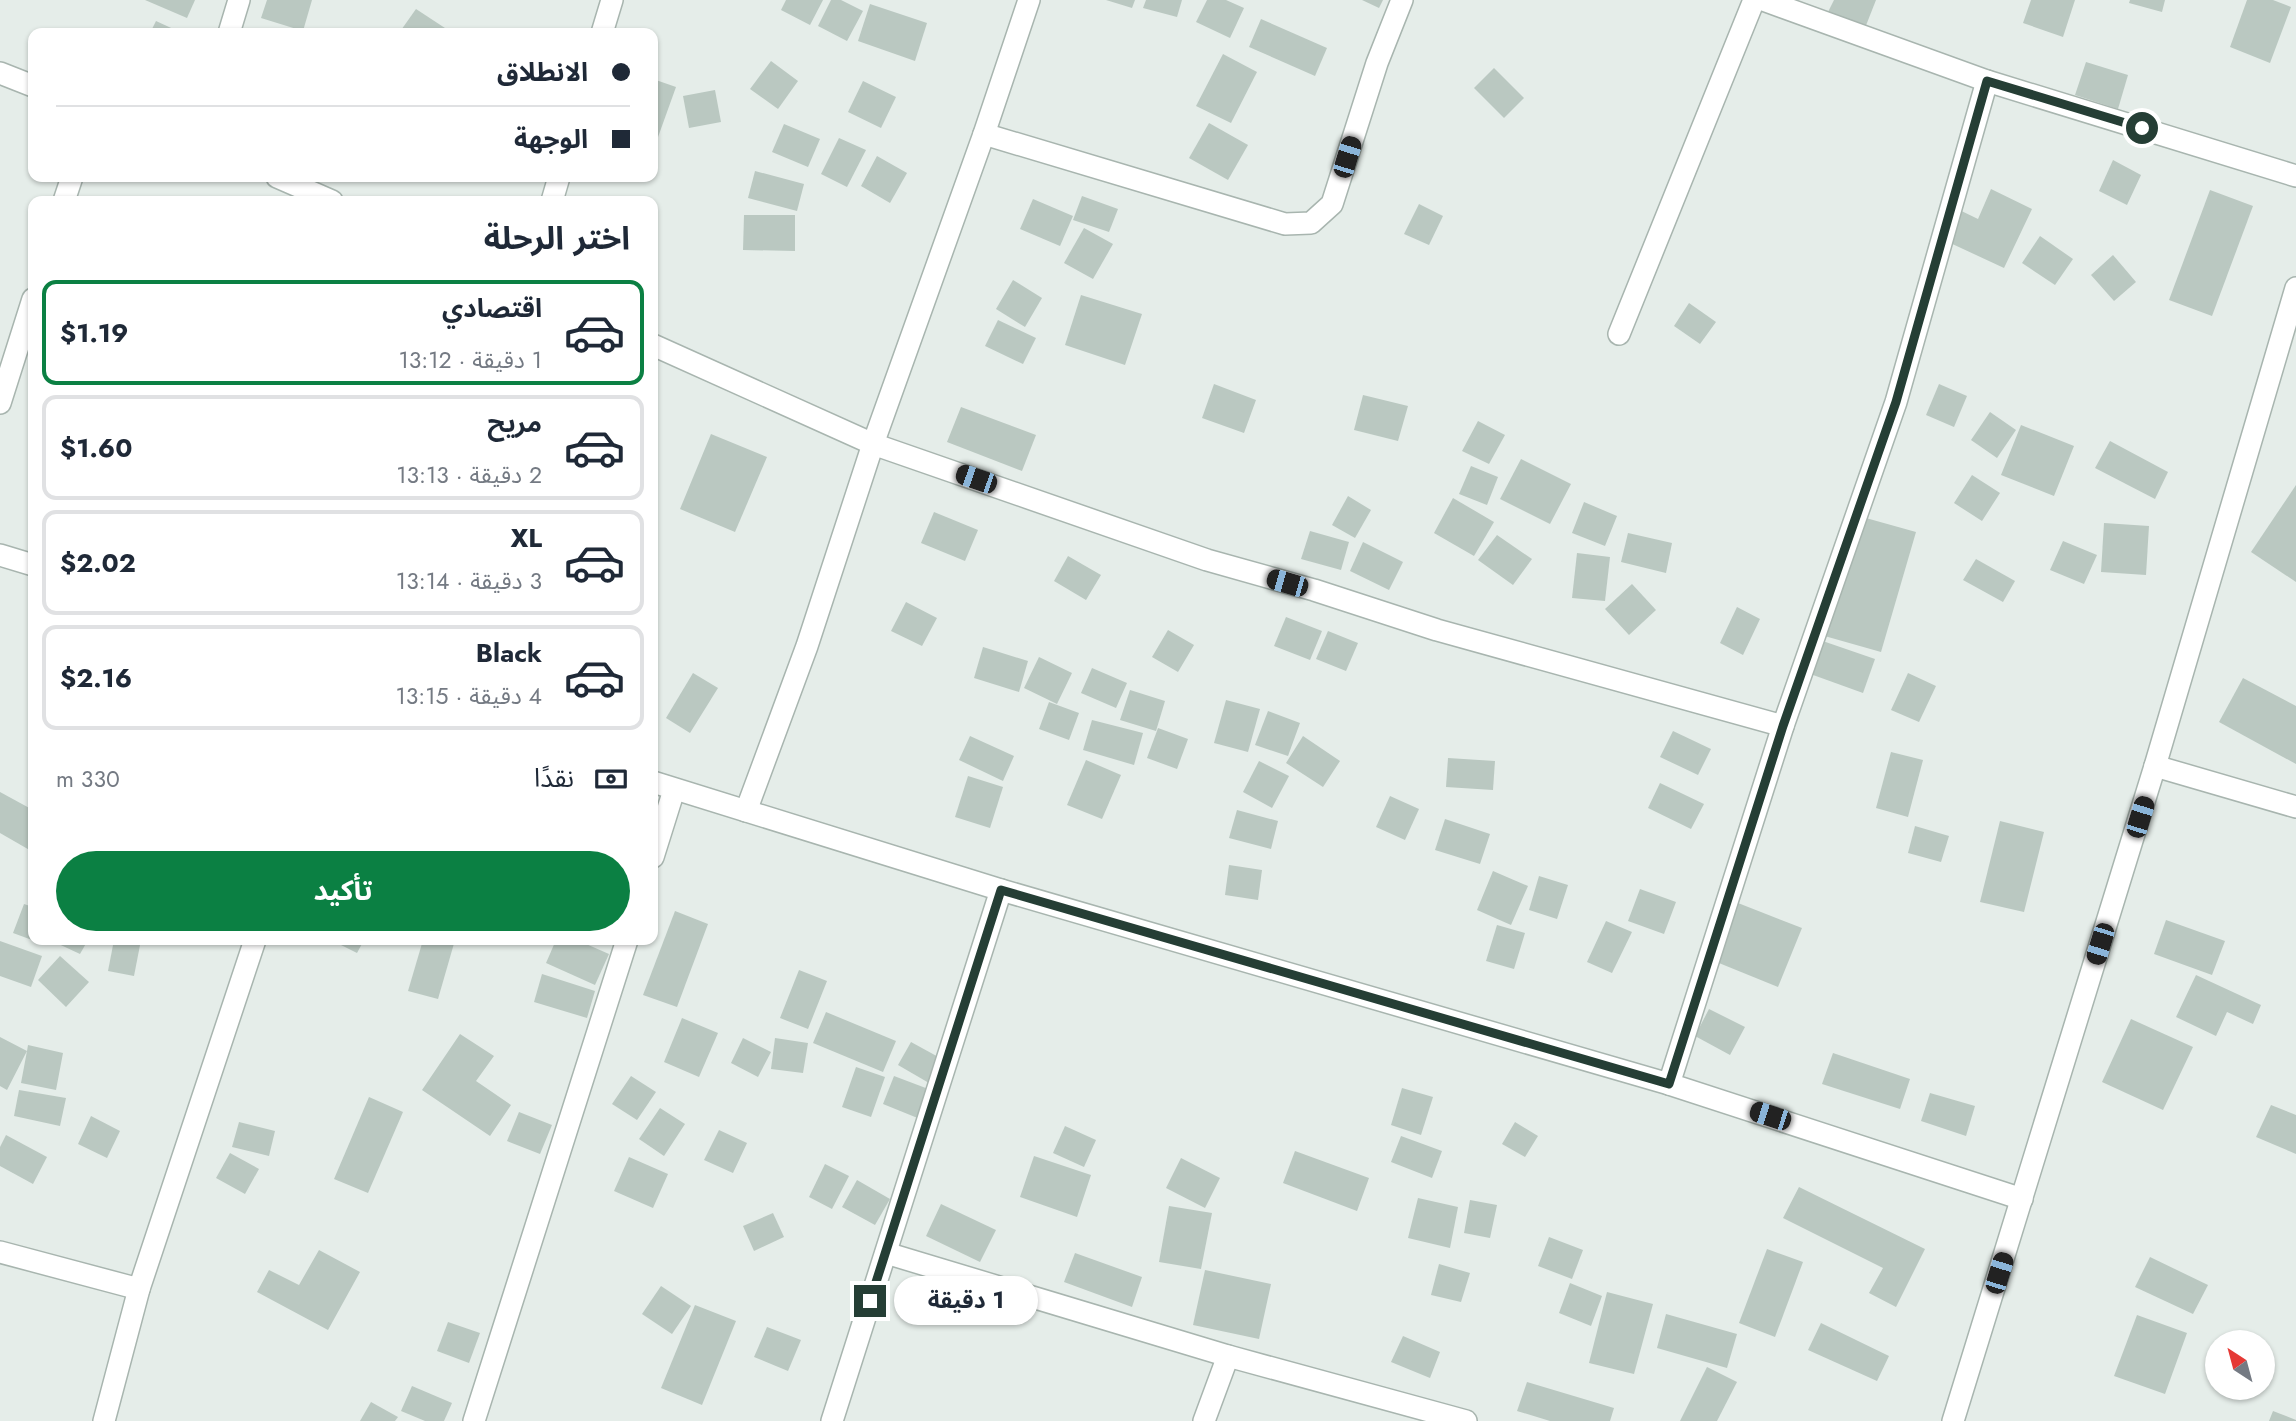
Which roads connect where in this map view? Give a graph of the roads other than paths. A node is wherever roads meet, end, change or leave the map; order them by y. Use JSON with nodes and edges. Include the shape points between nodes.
{"nodes":[{"id":1,"x":239,"y":0,"type":"edge"},
{"id":2,"x":612,"y":0,"type":"edge"},
{"id":3,"x":1029,"y":0,"type":"edge"},
{"id":4,"x":1402,"y":0,"type":"edge"},
{"id":5,"x":1754,"y":0,"type":"edge"},
{"id":6,"x":1763,"y":0,"type":"edge"},
{"id":7,"x":231,"y":28,"type":"edge"},
{"id":8,"x":604,"y":28,"type":"edge"},
{"id":9,"x":0,"y":73,"type":"edge"},
{"id":10,"x":1987,"y":81,"type":"junction"},
{"id":11,"x":28,"y":84,"type":"edge"},
{"id":12,"x":984,"y":134,"type":"junction"},
{"id":13,"x":2296,"y":176,"type":"edge"},
{"id":14,"x":288,"y":182,"type":"edge"},
{"id":15,"x":321,"y":196,"type":"edge"},
{"id":16,"x":2296,"y":288,"type":"edge"},
{"id":17,"x":28,"y":315,"type":"edge"},
{"id":18,"x":1619,"y":334,"type":"dead end"},
{"id":19,"x":658,"y":347,"type":"edge"},
{"id":20,"x":0,"y":403,"type":"edge"},
{"id":21,"x":873,"y":444,"type":"junction"},
{"id":22,"x":0,"y":555,"type":"edge"},
{"id":23,"x":28,"y":563,"type":"edge"},
{"id":24,"x":1783,"y":726,"type":"junction"},
{"id":25,"x":2155,"y":766,"type":"junction"},
{"id":26,"x":658,"y":784,"type":"edge"},
{"id":27,"x":674,"y":790,"type":"junction"},
{"id":28,"x":2296,"y":807,"type":"edge"},
{"id":29,"x":746,"y":811,"type":"junction"},
{"id":30,"x":658,"y":841,"type":"edge"},
{"id":31,"x":1001,"y":890,"type":"junction"},
{"id":32,"x":253,"y":945,"type":"edge"},
{"id":33,"x":624,"y":945,"type":"edge"},
{"id":34,"x":1669,"y":1084,"type":"junction"},
{"id":35,"x":2022,"y":1199,"type":"junction"},
{"id":36,"x":0,"y":1252,"type":"edge"},
{"id":37,"x":886,"y":1253,"type":"junction"},
{"id":38,"x":139,"y":1289,"type":"junction"},
{"id":39,"x":1228,"y":1356,"type":"junction"},
{"id":40,"x":104,"y":1421,"type":"edge"},
{"id":41,"x":474,"y":1421,"type":"edge"},
{"id":42,"x":832,"y":1421,"type":"edge"},
{"id":43,"x":1204,"y":1421,"type":"edge"},
{"id":44,"x":1466,"y":1421,"type":"edge"},
{"id":45,"x":1953,"y":1421,"type":"edge"}],
"edges":[{"from":1,"to":7,"type":"street"},
{"from":2,"to":8,"type":"street"},
{"from":3,"to":12,"type":"street"},
{"from":4,"to":12,"type":"street","via":[[1332,204],[1311,223],[1285,223]]},
{"from":5,"to":18,"type":"street"},
{"from":6,"to":10,"type":"street"},
{"from":9,"to":11,"type":"street"},
{"from":10,"to":13,"type":"street"},
{"from":10,"to":24,"type":"street","via":[[1896,402]]},
{"from":12,"to":21,"type":"street"},
{"from":14,"to":15,"type":"street"},
{"from":16,"to":25,"type":"street"},
{"from":17,"to":20,"type":"street"},
{"from":19,"to":21,"type":"street"},
{"from":21,"to":24,"type":"street","via":[[1207,560],[1437,630]]},
{"from":21,"to":29,"type":"street","via":[[807,646]]},
{"from":22,"to":23,"type":"street"},
{"from":24,"to":34,"type":"street"},
{"from":25,"to":28,"type":"street"},
{"from":25,"to":35,"type":"street"},
{"from":26,"to":27,"type":"street"},
{"from":27,"to":29,"type":"street"},
{"from":27,"to":30,"type":"street"},
{"from":29,"to":31,"type":"street"},
{"from":31,"to":34,"type":"street"},
{"from":31,"to":37,"type":"street"},
{"from":32,"to":38,"type":"street"},
{"from":33,"to":41,"type":"street"},
{"from":34,"to":35,"type":"street"},
{"from":35,"to":45,"type":"street"},
{"from":36,"to":38,"type":"street"},
{"from":37,"to":39,"type":"street"},
{"from":37,"to":42,"type":"street"},
{"from":38,"to":40,"type":"street"},
{"from":39,"to":43,"type":"street"},
{"from":39,"to":44,"type":"street"}]}
